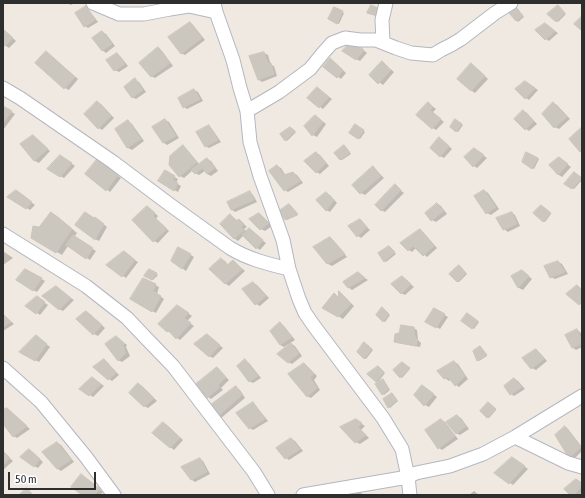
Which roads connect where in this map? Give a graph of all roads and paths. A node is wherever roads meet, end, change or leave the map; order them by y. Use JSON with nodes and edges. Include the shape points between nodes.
{"nodes":[{"id":1,"x":93,"y":3,"type":"edge"},
{"id":2,"x":386,"y":3,"type":"edge"},
{"id":3,"x":511,"y":3,"type":"edge"},
{"id":4,"x":172,"y":6,"type":"edge"},
{"id":5,"x":215,"y":8,"type":"edge"},
{"id":6,"x":383,"y":42,"type":"junction"},
{"id":7,"x":3,"y":88,"type":"edge"},
{"id":8,"x":247,"y":111,"type":"junction"},
{"id":9,"x":3,"y":234,"type":"edge"},
{"id":10,"x":289,"y":269,"type":"junction"},
{"id":11,"x":3,"y":368,"type":"edge"},
{"id":12,"x":582,"y":396,"type":"edge"},
{"id":13,"x":515,"y":437,"type":"junction"},
{"id":14,"x":582,"y":467,"type":"edge"},
{"id":15,"x":408,"y":477,"type":"junction"},
{"id":16,"x":114,"y":495,"type":"edge"},
{"id":17,"x":268,"y":495,"type":"edge"},
{"id":18,"x":303,"y":495,"type":"edge"},
{"id":19,"x":410,"y":495,"type":"edge"}],
"edges":[{"from":1,"to":4,"type":"street","via":[[119,14],[144,14]]},
{"from":2,"to":6,"type":"street","via":[[382,20]]},
{"from":3,"to":6,"type":"street","via":[[433,55],[412,53]]},
{"from":4,"to":5,"type":"street"},
{"from":5,"to":8,"type":"street"},
{"from":6,"to":8,"type":"street","via":[[345,38],[332,44],[310,69]]},
{"from":7,"to":10,"type":"street","via":[[113,162],[230,248],[252,258]]},
{"from":8,"to":10,"type":"street","via":[[250,142],[283,240]]},
{"from":9,"to":17,"type":"street","via":[[86,286],[126,318],[173,366],[254,472]]},
{"from":10,"to":15,"type":"street","via":[[305,313],[383,418],[402,449]]},
{"from":11,"to":16,"type":"street","via":[[41,402]]},
{"from":12,"to":13,"type":"street"},
{"from":13,"to":14,"type":"street","via":[[568,463]]},
{"from":13,"to":15,"type":"street","via":[[483,454],[450,466],[416,472]]},
{"from":15,"to":18,"type":"street"},
{"from":15,"to":19,"type":"street"}]}
